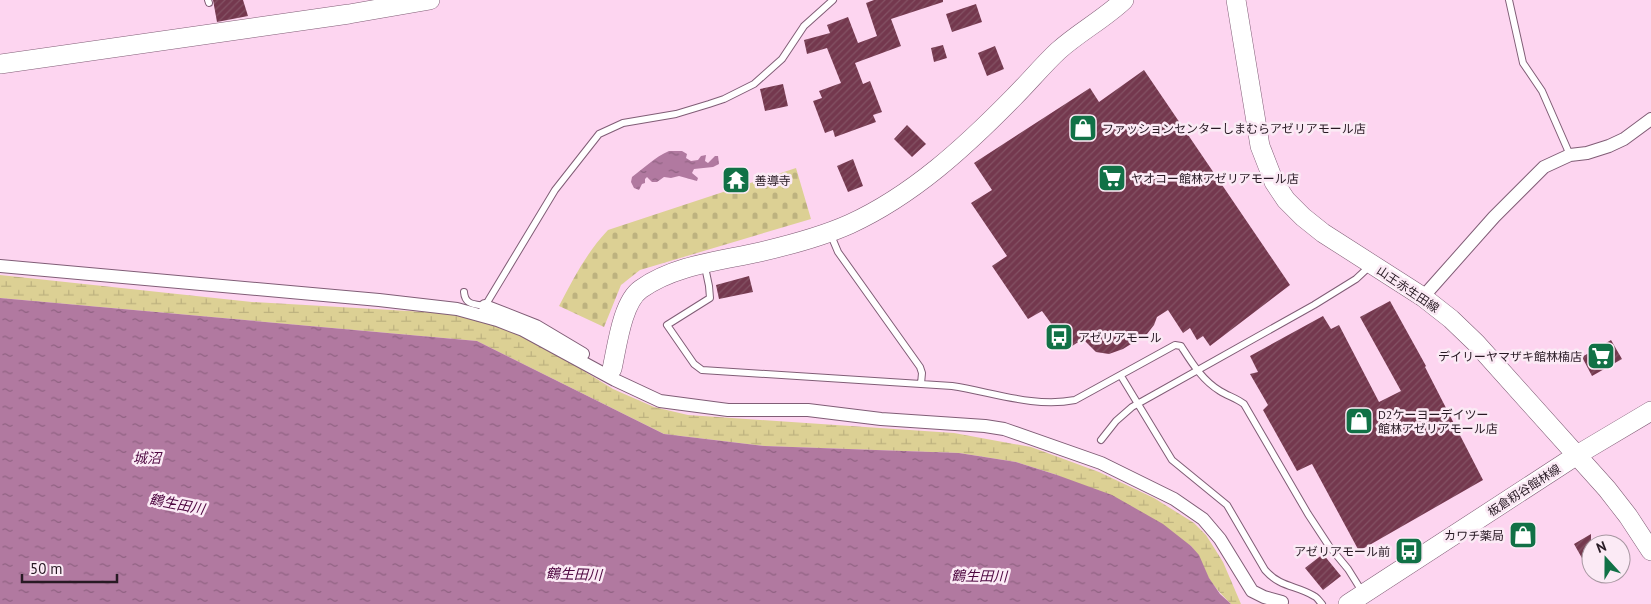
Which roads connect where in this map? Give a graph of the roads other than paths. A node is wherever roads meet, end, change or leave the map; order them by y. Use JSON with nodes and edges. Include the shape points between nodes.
{"nodes":[{"id":1,"x":430,"y":0,"type":"edge"},
{"id":2,"x":833,"y":0,"type":"edge"},
{"id":3,"x":1124,"y":0,"type":"edge"},
{"id":4,"x":1236,"y":0,"type":"edge"},
{"id":5,"x":1510,"y":0,"type":"edge"},
{"id":6,"x":348,"y":7,"type":"edge"},
{"id":7,"x":0,"y":64,"type":"edge"},
{"id":8,"x":1651,"y":119,"type":"edge"},
{"id":9,"x":1570,"y":154,"type":"junction"},
{"id":10,"x":829,"y":232,"type":"junction"},
{"id":11,"x":704,"y":264,"type":"junction"},
{"id":12,"x":1372,"y":264,"type":"junction"},
{"id":13,"x":0,"y":266,"type":"edge"},
{"id":14,"x":464,"y":292,"type":"dead end"},
{"id":15,"x":1423,"y":297,"type":"junction"},
{"id":16,"x":485,"y":306,"type":"junction"},
{"id":17,"x":612,"y":369,"type":"joint"},
{"id":18,"x":1197,"y":370,"type":"junction"},
{"id":19,"x":1121,"y":376,"type":"junction"},
{"id":20,"x":921,"y":384,"type":"junction"},
{"id":21,"x":1138,"y":402,"type":"junction"},
{"id":22,"x":1651,"y":411,"type":"edge"},
{"id":23,"x":1101,"y":440,"type":"dead end"},
{"id":24,"x":1577,"y":455,"type":"junction"},
{"id":25,"x":1651,"y":550,"type":"edge"},
{"id":26,"x":1364,"y":594,"type":"junction"},
{"id":27,"x":1282,"y":602,"type":"dead end"},
{"id":28,"x":1322,"y":604,"type":"edge"},
{"id":29,"x":1348,"y":604,"type":"edge"}],
"edges":[{"from":1,"to":6,"type":"street"},
{"from":2,"to":16,"type":"lane","via":[[804,26],[782,58],[754,84],[709,104],[676,114],[623,123],[599,134],[555,190]]},
{"from":3,"to":10,"type":"street","via":[[1058,51],[936,170],[878,210]]},
{"from":4,"to":12,"type":"street","name":"山王赤生田線","via":[[1260,146],[1274,182],[1303,217]]},
{"from":5,"to":9,"type":"lane","via":[[1523,63],[1542,91]]},
{"from":6,"to":7,"type":"street"},
{"from":8,"to":9,"type":"street","via":[[1624,139],[1608,146],[1587,153]]},
{"from":9,"to":15,"type":"street","via":[[1544,167],[1494,217]]},
{"from":10,"to":11,"type":"street","via":[[785,246]]},
{"from":10,"to":20,"type":"lane","via":[[838,252],[920,367]]},
{"from":11,"to":17,"type":"street","via":[[658,280],[636,293],[624,318]]},
{"from":11,"to":20,"type":"lane","via":[[710,298],[667,325],[694,364],[702,370]]},
{"from":12,"to":15,"type":"street","name":"山王赤生田線"},
{"from":12,"to":18,"type":"lane","via":[[1331,295]]},
{"from":13,"to":27,"type":"street","via":[[458,309],[523,330],[660,401],[728,410],[808,410],[881,420],[1004,429],[1101,463],[1180,503],[1203,519],[1220,539],[1252,591]]},
{"from":14,"to":16,"type":"lane","via":[[464,299],[468,302]]},
{"from":15,"to":24,"type":"street","name":"山王赤生田線","via":[[1476,343]]},
{"from":16,"to":17,"type":"street","via":[[536,326]]},
{"from":18,"to":19,"type":"lane","via":[[1181,346],[1174,345]]},
{"from":18,"to":21,"type":"lane"},
{"from":18,"to":26,"type":"lane","via":[[1220,391],[1244,404],[1308,514]]},
{"from":19,"to":20,"type":"lane","via":[[1074,400],[1059,403]]},
{"from":19,"to":21,"type":"lane"},
{"from":21,"to":23,"type":"lane"},
{"from":21,"to":28,"type":"lane","via":[[1172,460],[1227,505],[1270,576],[1314,596]]},
{"from":22,"to":24,"type":"street","name":"板倉籾谷館林線"},
{"from":24,"to":25,"type":"street","name":"山王赤生田線","via":[[1628,516]]},
{"from":24,"to":26,"type":"street","name":"板倉籾谷館林線"},
{"from":26,"to":29,"type":"street","name":"板倉籾谷館林線"}]}
